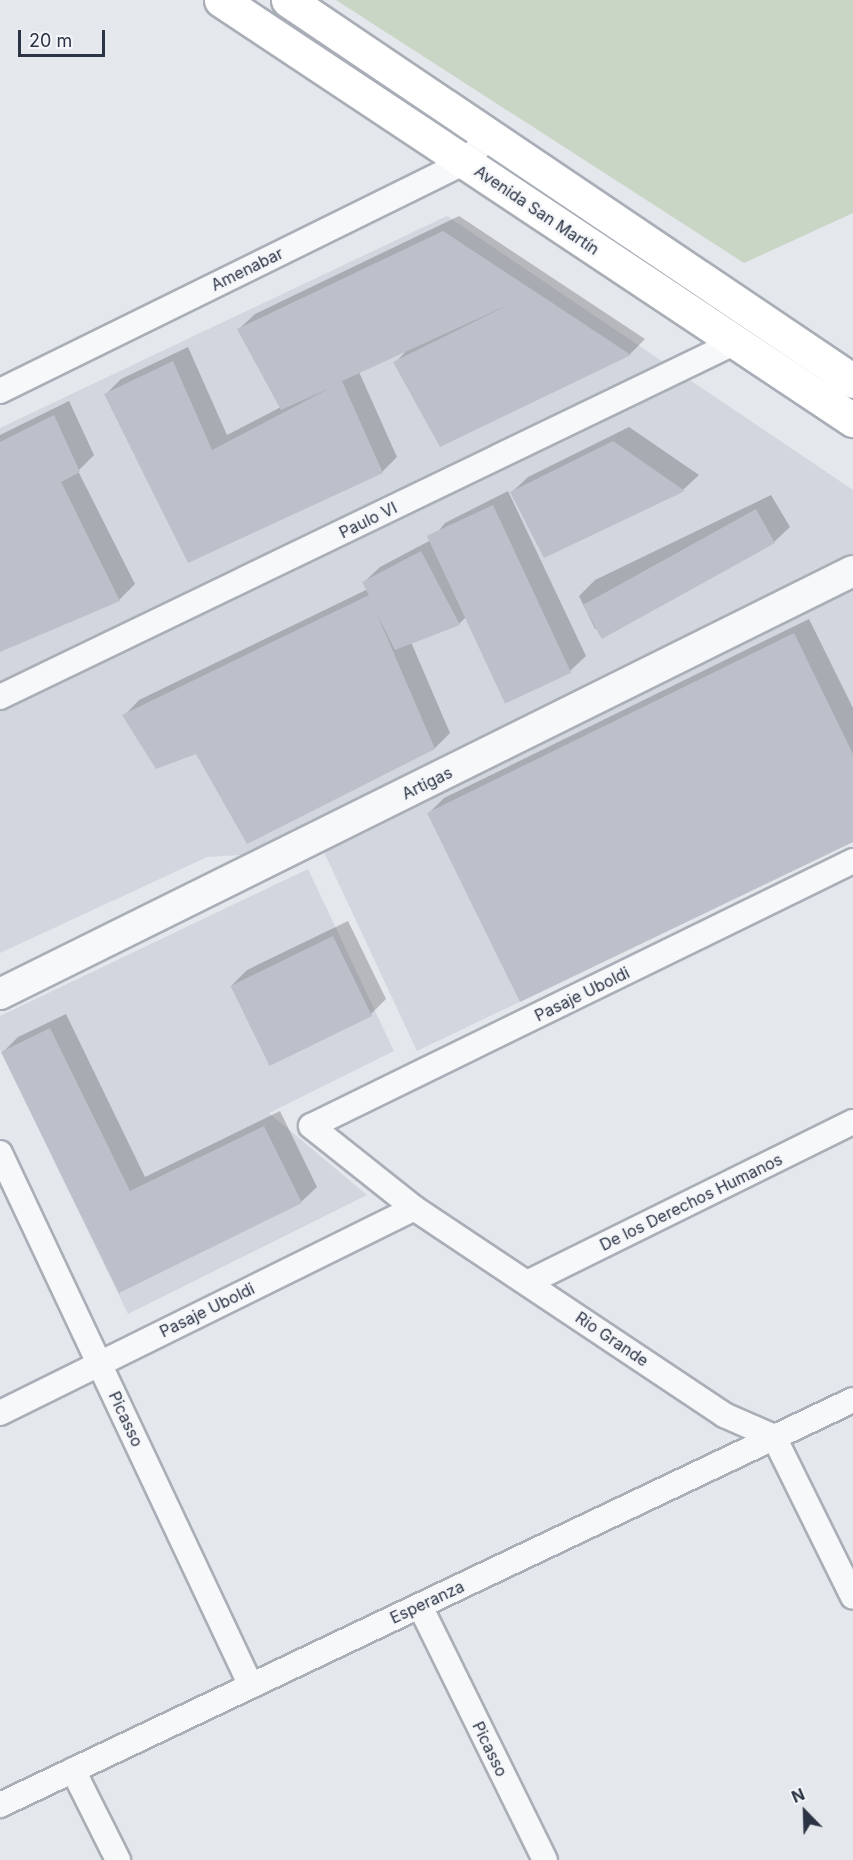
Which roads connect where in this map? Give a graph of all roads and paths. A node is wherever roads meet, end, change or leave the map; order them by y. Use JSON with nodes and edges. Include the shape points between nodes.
{"nodes":[{"id":1,"x":221,"y":0,"type":"edge"},
{"id":2,"x":288,"y":0,"type":"edge"},
{"id":3,"x":487,"y":138,"type":"junction"},
{"id":4,"x":465,"y":162,"type":"junction"},
{"id":5,"x":736,"y":342,"type":"junction"},
{"id":6,"x":853,"y":381,"type":"edge"},
{"id":7,"x":0,"y":391,"type":"edge"},
{"id":8,"x":853,"y":420,"type":"edge"},
{"id":9,"x":853,"y":571,"type":"edge"},
{"id":10,"x":0,"y":697,"type":"edge"},
{"id":11,"x":853,"y":861,"type":"edge"},
{"id":12,"x":0,"y":994,"type":"edge"},
{"id":13,"x":853,"y":1122,"type":"edge"},
{"id":14,"x":311,"y":1126,"type":"joint"},
{"id":15,"x":0,"y":1153,"type":"edge"},
{"id":16,"x":414,"y":1208,"type":"junction"},
{"id":17,"x":529,"y":1282,"type":"junction"},
{"id":18,"x":99,"y":1364,"type":"junction"},
{"id":19,"x":853,"y":1400,"type":"edge"},
{"id":20,"x":0,"y":1413,"type":"edge"},
{"id":21,"x":774,"y":1437,"type":"junction"},
{"id":22,"x":853,"y":1597,"type":"edge"},
{"id":23,"x":420,"y":1606,"type":"junction"},
{"id":24,"x":251,"y":1686,"type":"junction"},
{"id":25,"x":74,"y":1770,"type":"junction"},
{"id":26,"x":0,"y":1805,"type":"edge"},
{"id":27,"x":118,"y":1860,"type":"edge"},
{"id":28,"x":545,"y":1860,"type":"edge"}],
"edges":[{"from":1,"to":4,"type":"main road","name":"Avenida San Martín"},
{"from":2,"to":3,"type":"main road","name":"Avenida San Martín"},
{"from":3,"to":4,"type":"street","name":"Amenabar"},
{"from":3,"to":6,"type":"main road","name":"Avenida San Martín"},
{"from":4,"to":5,"type":"main road","name":"Avenida San Martín"},
{"from":4,"to":7,"type":"street","name":"Amenabar"},
{"from":5,"to":8,"type":"main road","name":"Avenida San Martín"},
{"from":5,"to":10,"type":"street","name":"Paulo VI"},
{"from":9,"to":12,"type":"street","name":"Artigas"},
{"from":11,"to":14,"type":"street","name":"Pasaje Uboldi"},
{"from":13,"to":17,"type":"street","name":"De los Derechos Humanos"},
{"from":14,"to":16,"type":"street","name":"Rio Grande"},
{"from":15,"to":18,"type":"street","name":"Picasso"},
{"from":16,"to":17,"type":"street","name":"Rio Grande"},
{"from":16,"to":18,"type":"street","name":"Pasaje Uboldi"},
{"from":17,"to":21,"type":"street","name":"Rio Grande","via":[[724,1415]]},
{"from":18,"to":20,"type":"street","name":"Pasaje Uboldi"},
{"from":18,"to":24,"type":"street","name":"Picasso"},
{"from":19,"to":21,"type":"street","name":"Esperanza"},
{"from":21,"to":22,"type":"street"},
{"from":21,"to":23,"type":"street","name":"Esperanza"},
{"from":23,"to":24,"type":"street","name":"Esperanza"},
{"from":23,"to":28,"type":"street","name":"Picasso"},
{"from":24,"to":25,"type":"street","name":"Esperanza"},
{"from":25,"to":26,"type":"street","name":"Esperanza"},
{"from":25,"to":27,"type":"street"}]}
